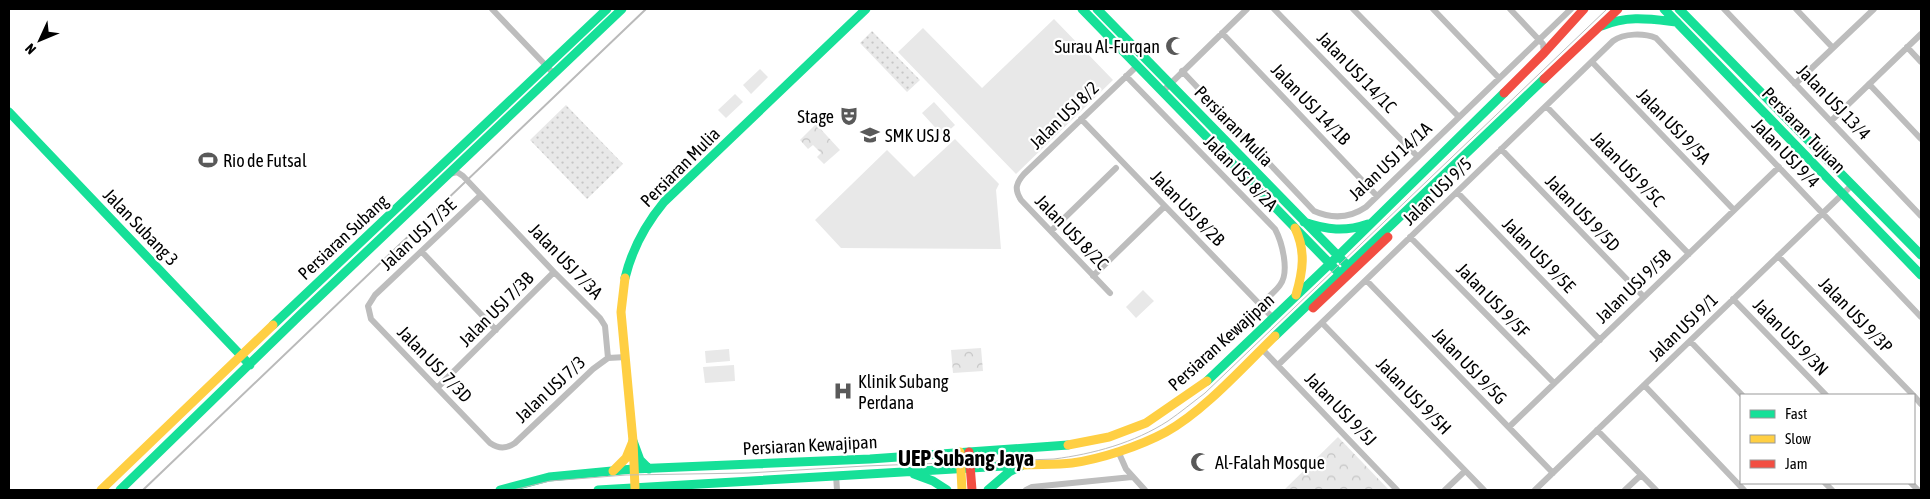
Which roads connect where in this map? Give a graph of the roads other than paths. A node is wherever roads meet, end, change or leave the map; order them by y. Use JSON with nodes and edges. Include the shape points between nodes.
{"nodes":[{"id":1,"x":492,"y":9,"type":"edge"},
{"id":2,"x":608,"y":9,"type":"edge"},
{"id":3,"x":622,"y":9,"type":"edge"},
{"id":4,"x":866,"y":9,"type":"edge"},
{"id":5,"x":1082,"y":9,"type":"edge"},
{"id":6,"x":1097,"y":9,"type":"edge"},
{"id":7,"x":1247,"y":9,"type":"edge"},
{"id":8,"x":1274,"y":9,"type":"edge"},
{"id":9,"x":1353,"y":9,"type":"edge"},
{"id":10,"x":1432,"y":9,"type":"edge"},
{"id":11,"x":1510,"y":9,"type":"edge"},
{"id":12,"x":1571,"y":9,"type":"edge"},
{"id":13,"x":1584,"y":9,"type":"edge"},
{"id":14,"x":1594,"y":9,"type":"edge"},
{"id":15,"x":1618,"y":9,"type":"edge"},
{"id":16,"x":1664,"y":9,"type":"edge"},
{"id":17,"x":1680,"y":9,"type":"edge"},
{"id":18,"x":1724,"y":9,"type":"edge"},
{"id":19,"x":1796,"y":9,"type":"edge"},
{"id":20,"x":1872,"y":9,"type":"edge"},
{"id":21,"x":1575,"y":20,"type":"junction"},
{"id":22,"x":1677,"y":22,"type":"junction"},
{"id":23,"x":1600,"y":26,"type":"junction"},
{"id":24,"x":1222,"y":33,"type":"junction"},
{"id":25,"x":1921,"y":34,"type":"edge"},
{"id":26,"x":1617,"y":38,"type":"joint"},
{"id":27,"x":1540,"y":39,"type":"junction"},
{"id":28,"x":1833,"y":48,"type":"junction"},
{"id":29,"x":1907,"y":48,"type":"junction"},
{"id":30,"x":1544,"y":53,"type":"junction"},
{"id":31,"x":1592,"y":62,"type":"junction"},
{"id":32,"x":1921,"y":62,"type":"edge"},
{"id":33,"x":1137,"y":66,"type":"junction"},
{"id":34,"x":547,"y":67,"type":"junction"},
{"id":35,"x":1182,"y":71,"type":"junction"},
{"id":36,"x":554,"y":74,"type":"junction"},
{"id":37,"x":1126,"y":76,"type":"junction"},
{"id":38,"x":1499,"y":78,"type":"junction"},
{"id":39,"x":1169,"y":83,"type":"junction"},
{"id":40,"x":1795,"y":84,"type":"junction"},
{"id":41,"x":1869,"y":84,"type":"junction"},
{"id":42,"x":1162,"y":92,"type":"junction"},
{"id":43,"x":1546,"y":106,"type":"junction"},
{"id":44,"x":9,"y":112,"type":"edge"},
{"id":45,"x":1459,"y":118,"type":"junction"},
{"id":46,"x":1081,"y":119,"type":"junction"},
{"id":47,"x":1830,"y":121,"type":"junction"},
{"id":48,"x":1921,"y":139,"type":"edge"},
{"id":49,"x":1501,"y":149,"type":"junction"},
{"id":50,"x":468,"y":154,"type":"junction"},
{"id":51,"x":1418,"y":157,"type":"junction"},
{"id":52,"x":1779,"y":167,"type":"junction"},
{"id":53,"x":1116,"y":168,"type":"dead end"},
{"id":54,"x":447,"y":174,"type":"junction"},
{"id":55,"x":464,"y":176,"type":"junction"},
{"id":56,"x":1852,"y":185,"type":"junction"},
{"id":57,"x":1016,"y":189,"type":"joint"},
{"id":58,"x":1457,"y":192,"type":"junction"},
{"id":59,"x":1426,"y":193,"type":"junction"},
{"id":60,"x":1843,"y":194,"type":"junction"},
{"id":61,"x":481,"y":195,"type":"junction"},
{"id":62,"x":1377,"y":196,"type":"junction"},
{"id":63,"x":1165,"y":206,"type":"junction"},
{"id":64,"x":1734,"y":210,"type":"junction"},
{"id":65,"x":1822,"y":213,"type":"junction"},
{"id":66,"x":1921,"y":216,"type":"edge"},
{"id":67,"x":1304,"y":222,"type":"junction"},
{"id":68,"x":1372,"y":222,"type":"junction"},
{"id":69,"x":1295,"y":228,"type":"junction"},
{"id":70,"x":1051,"y":231,"type":"junction"},
{"id":71,"x":1410,"y":237,"type":"junction"},
{"id":72,"x":422,"y":252,"type":"junction"},
{"id":73,"x":1689,"y":254,"type":"junction"},
{"id":74,"x":1921,"y":255,"type":"edge"},
{"id":75,"x":1338,"y":256,"type":"junction"},
{"id":76,"x":1778,"y":256,"type":"junction"},
{"id":77,"x":1330,"y":264,"type":"junction"},
{"id":78,"x":1348,"y":266,"type":"junction"},
{"id":79,"x":554,"y":272,"type":"junction"},
{"id":80,"x":1340,"y":274,"type":"junction"},
{"id":81,"x":1921,"y":275,"type":"edge"},
{"id":82,"x":1093,"y":276,"type":"junction"},
{"id":83,"x":1366,"y":280,"type":"junction"},
{"id":84,"x":1110,"y":293,"type":"dead end"},
{"id":85,"x":375,"y":295,"type":"joint"},
{"id":86,"x":1296,"y":296,"type":"junction"},
{"id":87,"x":1644,"y":297,"type":"junction"},
{"id":88,"x":1733,"y":299,"type":"junction"},
{"id":89,"x":1260,"y":305,"type":"junction"},
{"id":90,"x":1921,"y":317,"type":"edge"},
{"id":91,"x":1273,"y":318,"type":"junction"},
{"id":92,"x":1322,"y":323,"type":"junction"},
{"id":93,"x":496,"y":330,"type":"junction"},
{"id":94,"x":1272,"y":339,"type":"junction"},
{"id":95,"x":1600,"y":340,"type":"junction"},
{"id":96,"x":1690,"y":341,"type":"junction"},
{"id":97,"x":1262,"y":349,"type":"junction"},
{"id":98,"x":240,"y":355,"type":"junction"},
{"id":99,"x":626,"y":357,"type":"junction"},
{"id":100,"x":608,"y":358,"type":"junction"},
{"id":101,"x":250,"y":365,"type":"junction"},
{"id":102,"x":1278,"y":365,"type":"junction"},
{"id":103,"x":1554,"y":384,"type":"junction"},
{"id":104,"x":1644,"y":386,"type":"junction"},
{"id":105,"x":437,"y":388,"type":"junction"},
{"id":106,"x":1741,"y":394,"type":"edge"},
{"id":107,"x":1825,"y":394,"type":"edge"},
{"id":108,"x":1911,"y":394,"type":"edge"},
{"id":109,"x":1509,"y":427,"type":"junction"},
{"id":110,"x":1598,"y":430,"type":"junction"},
{"id":111,"x":633,"y":441,"type":"junction"},
{"id":112,"x":497,"y":447,"type":"joint"},
{"id":113,"x":1118,"y":451,"type":"junction"},
{"id":114,"x":965,"y":452,"type":"junction"},
{"id":115,"x":1024,"y":465,"type":"junction"},
{"id":116,"x":966,"y":468,"type":"junction"},
{"id":117,"x":649,"y":469,"type":"junction"},
{"id":118,"x":632,"y":470,"type":"junction"},
{"id":119,"x":613,"y":471,"type":"junction"},
{"id":120,"x":1465,"y":471,"type":"junction"},
{"id":121,"x":908,"y":472,"type":"junction"},
{"id":122,"x":1553,"y":473,"type":"junction"},
{"id":123,"x":836,"y":475,"type":"junction"},
{"id":124,"x":1641,"y":475,"type":"junction"},
{"id":125,"x":1132,"y":478,"type":"junction"},
{"id":126,"x":635,"y":488,"type":"junction"},
{"id":127,"x":101,"y":490,"type":"edge"},
{"id":128,"x":120,"y":490,"type":"edge"},
{"id":129,"x":500,"y":490,"type":"edge"},
{"id":130,"x":598,"y":490,"type":"edge"},
{"id":131,"x":837,"y":490,"type":"edge"},
{"id":132,"x":947,"y":490,"type":"edge"},
{"id":133,"x":962,"y":490,"type":"edge"},
{"id":134,"x":972,"y":490,"type":"edge"},
{"id":135,"x":988,"y":490,"type":"edge"},
{"id":136,"x":1026,"y":490,"type":"edge"},
{"id":137,"x":1145,"y":490,"type":"edge"},
{"id":138,"x":1397,"y":490,"type":"edge"},
{"id":139,"x":1445,"y":490,"type":"edge"},
{"id":140,"x":1484,"y":490,"type":"edge"},
{"id":141,"x":1535,"y":490,"type":"edge"},
{"id":142,"x":1626,"y":490,"type":"edge"},
{"id":143,"x":1656,"y":490,"type":"edge"},
{"id":144,"x":1744,"y":490,"type":"edge"}],
"edges":[{"from":1,"to":34,"type":"street"},
{"from":2,"to":34,"type":"main road","name":"Persiaran Subang"},
{"from":3,"to":36,"type":"main road","name":"Persiaran Subang"},
{"from":4,"to":99,"type":"main road","name":"Persiaran Mulia","via":[[653,214],[637,240],[625,275],[621,312]]},
{"from":5,"to":33,"type":"main road","name":"Persiaran Mulia"},
{"from":6,"to":39,"type":"main road","name":"Persiaran Mulia"},
{"from":7,"to":24,"type":"street"},
{"from":8,"to":51,"type":"street","name":"Jalan USJ 14/1C"},
{"from":9,"to":45,"type":"street"},
{"from":10,"to":38,"type":"street"},
{"from":11,"to":27,"type":"street"},
{"from":12,"to":27,"type":"street","name":"Jalan USJ 14/1A"},
{"from":13,"to":21,"type":"main road","name":"Persiaran Kewajipan"},
{"from":14,"to":21,"type":"main road"},
{"from":15,"to":23,"type":"main road","name":"Persiaran Kewajipan"},
{"from":16,"to":22,"type":"main road","name":"Persiaran Tujuan"},
{"from":17,"to":56,"type":"main road","name":"Persiaran Tujuan"},
{"from":18,"to":40,"type":"street","name":"Jalan USJ 13/4"},
{"from":19,"to":28,"type":"street"},
{"from":20,"to":28,"type":"street"},
{"from":21,"to":30,"type":"main road","name":"Persiaran Kewajipan"},
{"from":22,"to":23,"type":"main road","via":[[1649,18]]},
{"from":22,"to":60,"type":"main road","name":"Persiaran Tujuan"},
{"from":23,"to":59,"type":"main road","name":"Persiaran Kewajipan"},
{"from":24,"to":35,"type":"street"},
{"from":24,"to":62,"type":"street","name":"Jalan USJ 14/1B"},
{"from":25,"to":29,"type":"street"},
{"from":26,"to":31,"type":"street","name":"Jalan USJ 9/5"},
{"from":26,"to":52,"type":"street","name":"Jalan USJ 9/4","via":[[1645,34],[1656,38]]},
{"from":27,"to":30,"type":"street"},
{"from":27,"to":38,"type":"street","name":"Jalan USJ 14/1A"},
{"from":28,"to":40,"type":"street"},
{"from":29,"to":32,"type":"street"},
{"from":29,"to":41,"type":"street"},
{"from":30,"to":68,"type":"main road","name":"Persiaran Kewajipan"},
{"from":31,"to":43,"type":"street","name":"Jalan USJ 9/5"},
{"from":31,"to":64,"type":"street","name":"Jalan USJ 9/5A"},
{"from":33,"to":37,"type":"street","name":"Jalan USJ 8/2"},
{"from":33,"to":42,"type":"main road","name":"Persiaran Mulia"},
{"from":34,"to":36,"type":"street"},
{"from":34,"to":98,"type":"main road","name":"Persiaran Subang"},
{"from":35,"to":39,"type":"street"},
{"from":35,"to":62,"type":"street","name":"Jalan USJ 14/1A","via":[[1314,211],[1347,217],[1360,211]]},
{"from":36,"to":50,"type":"main road","name":"Persiaran Subang"},
{"from":37,"to":46,"type":"street","name":"Jalan USJ 8/2"},
{"from":37,"to":89,"type":"street","name":"Jalan USJ 8/2A","via":[[1275,229],[1283,248],[1284,275],[1281,284]]},
{"from":38,"to":45,"type":"street","name":"Jalan USJ 14/1A"},
{"from":39,"to":42,"type":"street"},
{"from":39,"to":67,"type":"main road","name":"Persiaran Mulia"},
{"from":40,"to":47,"type":"street","name":"Jalan USJ 13/4"},
{"from":41,"to":47,"type":"street"},
{"from":41,"to":48,"type":"street"},
{"from":42,"to":69,"type":"main road","name":"Persiaran Mulia"},
{"from":43,"to":49,"type":"street","name":"Jalan USJ 9/5"},
{"from":43,"to":73,"type":"street","name":"Jalan USJ 9/5C"},
{"from":44,"to":98,"type":"main road","name":"Jalan Subang 3"},
{"from":45,"to":51,"type":"street","name":"Jalan USJ 14/1A"},
{"from":46,"to":57,"type":"street","name":"Jalan USJ 8/2","via":[[1024,174]]},
{"from":46,"to":63,"type":"street","name":"Jalan USJ 8/2B"},
{"from":47,"to":66,"type":"street","name":"Jalan USJ 13/4"},
{"from":49,"to":58,"type":"street","name":"Jalan USJ 9/5"},
{"from":49,"to":87,"type":"street","name":"Jalan USJ 9/5D"},
{"from":50,"to":54,"type":"main road","name":"Persiaran Subang"},
{"from":50,"to":55,"type":"street","via":[[462,164]]},
{"from":51,"to":62,"type":"street","name":"Jalan USJ 14/1A"},
{"from":52,"to":64,"type":"street","name":"Jalan USJ 9/5B"},
{"from":52,"to":65,"type":"street","name":"Jalan USJ 9/4"},
{"from":53,"to":70,"type":"street"},
{"from":54,"to":55,"type":"street","via":[[457,172]]},
{"from":54,"to":101,"type":"main road","name":"Persiaran Subang"},
{"from":55,"to":61,"type":"street","name":"Jalan USJ 7/3A"},
{"from":56,"to":60,"type":"street","name":"Jalan USJ 9/1"},
{"from":56,"to":74,"type":"main road","name":"Persiaran Tujuan"},
{"from":57,"to":70,"type":"street","name":"Jalan USJ 8/2C","via":[[1021,200]]},
{"from":58,"to":71,"type":"street","name":"Jalan USJ 9/5"},
{"from":58,"to":95,"type":"street","name":"Jalan USJ 9/5E"},
{"from":59,"to":78,"type":"main road","name":"Persiaran Kewajipan"},
{"from":59,"to":94,"type":"main road","name":"Persiaran Kewajipan","via":[[1336,288]]},
{"from":60,"to":65,"type":"street","name":"Jalan USJ 9/1"},
{"from":60,"to":81,"type":"main road","name":"Persiaran Tujuan"},
{"from":61,"to":72,"type":"street","name":"Jalan USJ 7/3E"},
{"from":61,"to":79,"type":"street","name":"Jalan USJ 7/3A"},
{"from":63,"to":82,"type":"street"},
{"from":63,"to":89,"type":"street","name":"Jalan USJ 8/2B"},
{"from":64,"to":73,"type":"street","name":"Jalan USJ 9/5B"},
{"from":65,"to":76,"type":"street","name":"Jalan USJ 9/1"},
{"from":65,"to":90,"type":"street","name":"Jalan USJ 9/4"},
{"from":67,"to":68,"type":"main road","via":[[1330,231],[1352,230]]},
{"from":67,"to":75,"type":"main road","name":"Persiaran Mulia"},
{"from":68,"to":75,"type":"main road","name":"Persiaran Kewajipan"},
{"from":69,"to":77,"type":"main road","name":"Persiaran Mulia"},
{"from":69,"to":86,"type":"main road","via":[[1301,237],[1303,257]]},
{"from":70,"to":82,"type":"street","name":"Jalan USJ 8/2C"},
{"from":71,"to":83,"type":"street","name":"Jalan USJ 9/5"},
{"from":71,"to":103,"type":"street","name":"Jalan USJ 9/5F"},
{"from":72,"to":85,"type":"street","name":"Jalan USJ 7/3E"},
{"from":72,"to":93,"type":"street"},
{"from":73,"to":87,"type":"street","name":"Jalan USJ 9/5B"},
{"from":75,"to":77,"type":"main road","name":"Persiaran Kewajipan"},
{"from":75,"to":78,"type":"main road","name":"Persiaran Mulia"},
{"from":76,"to":88,"type":"street","name":"Jalan USJ 9/1"},
{"from":76,"to":108,"type":"street","name":"Jalan USJ 9/3P"},
{"from":77,"to":80,"type":"main road","name":"Persiaran Mulia"},
{"from":77,"to":86,"type":"main road","name":"Persiaran Kewajipan"},
{"from":78,"to":80,"type":"main road","name":"Persiaran Kewajipan"},
{"from":79,"to":93,"type":"street","name":"Jalan USJ 7/3B"},
{"from":79,"to":100,"type":"street","name":"Jalan USJ 7/3A","via":[[600,318],[605,326]]},
{"from":80,"to":94,"type":"main road","name":"Persiaran Kewajipan"},
{"from":82,"to":84,"type":"street","name":"Jalan USJ 8/2C"},
{"from":83,"to":92,"type":"street","name":"Jalan USJ 9/5"},
{"from":83,"to":109,"type":"street","name":"Jalan USJ 9/5G"},
{"from":85,"to":105,"type":"street","name":"Jalan USJ 7/3D","via":[[368,306],[371,319]]},
{"from":86,"to":91,"type":"main road","name":"Persiaran Kewajipan"},
{"from":87,"to":95,"type":"street","name":"Jalan USJ 9/5B"},
{"from":88,"to":96,"type":"street","name":"Jalan USJ 9/1"},
{"from":88,"to":107,"type":"street","name":"Jalan USJ 9/3N"},
{"from":89,"to":91,"type":"street","name":"Jalan USJ 8/2B"},
{"from":91,"to":114,"type":"main road","name":"Persiaran Kewajipan","via":[[1201,386],[1146,423],[1109,437],[1069,445]]},
{"from":92,"to":102,"type":"street","name":"Jalan USJ 9/5"},
{"from":92,"to":120,"type":"street","name":"Jalan USJ 9/5H"},
{"from":93,"to":105,"type":"street","name":"Jalan USJ 7/3B"},
{"from":94,"to":97,"type":"main road","name":"Persiaran Kewajipan"},
{"from":95,"to":103,"type":"street","name":"Jalan USJ 9/5B"},
{"from":96,"to":104,"type":"street","name":"Jalan USJ 9/1"},
{"from":96,"to":106,"type":"street"},
{"from":97,"to":102,"type":"street","name":"Jalan USJ 9/5J"},
{"from":97,"to":113,"type":"main road","name":"Persiaran Kewajipan","via":[[1180,423],[1151,439]]},
{"from":98,"to":101,"type":"main road","name":"Jalan Subang 3"},
{"from":98,"to":127,"type":"main road","name":"Persiaran Subang"},
{"from":99,"to":100,"type":"street","name":"Jalan USJ 7/3"},
{"from":99,"to":111,"type":"main road","name":"Persiaran Mulia"},
{"from":100,"to":112,"type":"street","name":"Jalan USJ 7/3","via":[[515,443],[509,447]]},
{"from":101,"to":128,"type":"main road","name":"Persiaran Subang"},
{"from":102,"to":138,"type":"street","name":"Jalan USJ 9/5J"},
{"from":103,"to":109,"type":"street","name":"Jalan USJ 9/5B"},
{"from":104,"to":110,"type":"street","name":"Jalan USJ 9/1"},
{"from":104,"to":144,"type":"street"},
{"from":105,"to":112,"type":"street","name":"Jalan USJ 7/3D"},
{"from":109,"to":122,"type":"street","name":"Jalan USJ 9/5G"},
{"from":110,"to":122,"type":"street","name":"Jalan USJ 9/1"},
{"from":110,"to":124,"type":"street"},
{"from":111,"to":117,"type":"main road","via":[[640,460]]},
{"from":111,"to":118,"type":"main road","name":"Persiaran Mulia"},
{"from":111,"to":119,"type":"main road","via":[[626,458]]},
{"from":113,"to":115,"type":"main road","name":"Persiaran Kewajipan","via":[[1071,463]]},
{"from":113,"to":125,"type":"street"},
{"from":114,"to":116,"type":"main road"},
{"from":114,"to":117,"type":"main road","name":"Persiaran Kewajipan"},
{"from":115,"to":116,"type":"main road","name":"Persiaran Kewajipan"},
{"from":115,"to":135,"type":"main road","via":[[1009,472]]},
{"from":116,"to":121,"type":"main road","name":"Persiaran Kewajipan"},
{"from":116,"to":133,"type":"main road"},
{"from":116,"to":134,"type":"main road"},
{"from":117,"to":118,"type":"main road","name":"Persiaran Kewajipan"},
{"from":118,"to":119,"type":"main road","name":"Persiaran Kewajipan"},
{"from":118,"to":126,"type":"main road","name":"Persiaran Mulia"},
{"from":119,"to":129,"type":"main road","name":"Persiaran Kewajipan","via":[[549,477]]},
{"from":120,"to":139,"type":"street"},
{"from":120,"to":140,"type":"street","name":"Jalan USJ 9/5H"},
{"from":121,"to":123,"type":"main road","name":"Persiaran Kewajipan"},
{"from":121,"to":132,"type":"main road"},
{"from":122,"to":141,"type":"street","name":"Jalan USJ 9/1"},
{"from":123,"to":126,"type":"main road","name":"Persiaran Kewajipan"},
{"from":123,"to":131,"type":"street"},
{"from":124,"to":142,"type":"street"},
{"from":124,"to":143,"type":"street"},
{"from":125,"to":136,"type":"street"},
{"from":125,"to":137,"type":"street"},
{"from":126,"to":130,"type":"main road","name":"Persiaran Kewajipan"}]}
